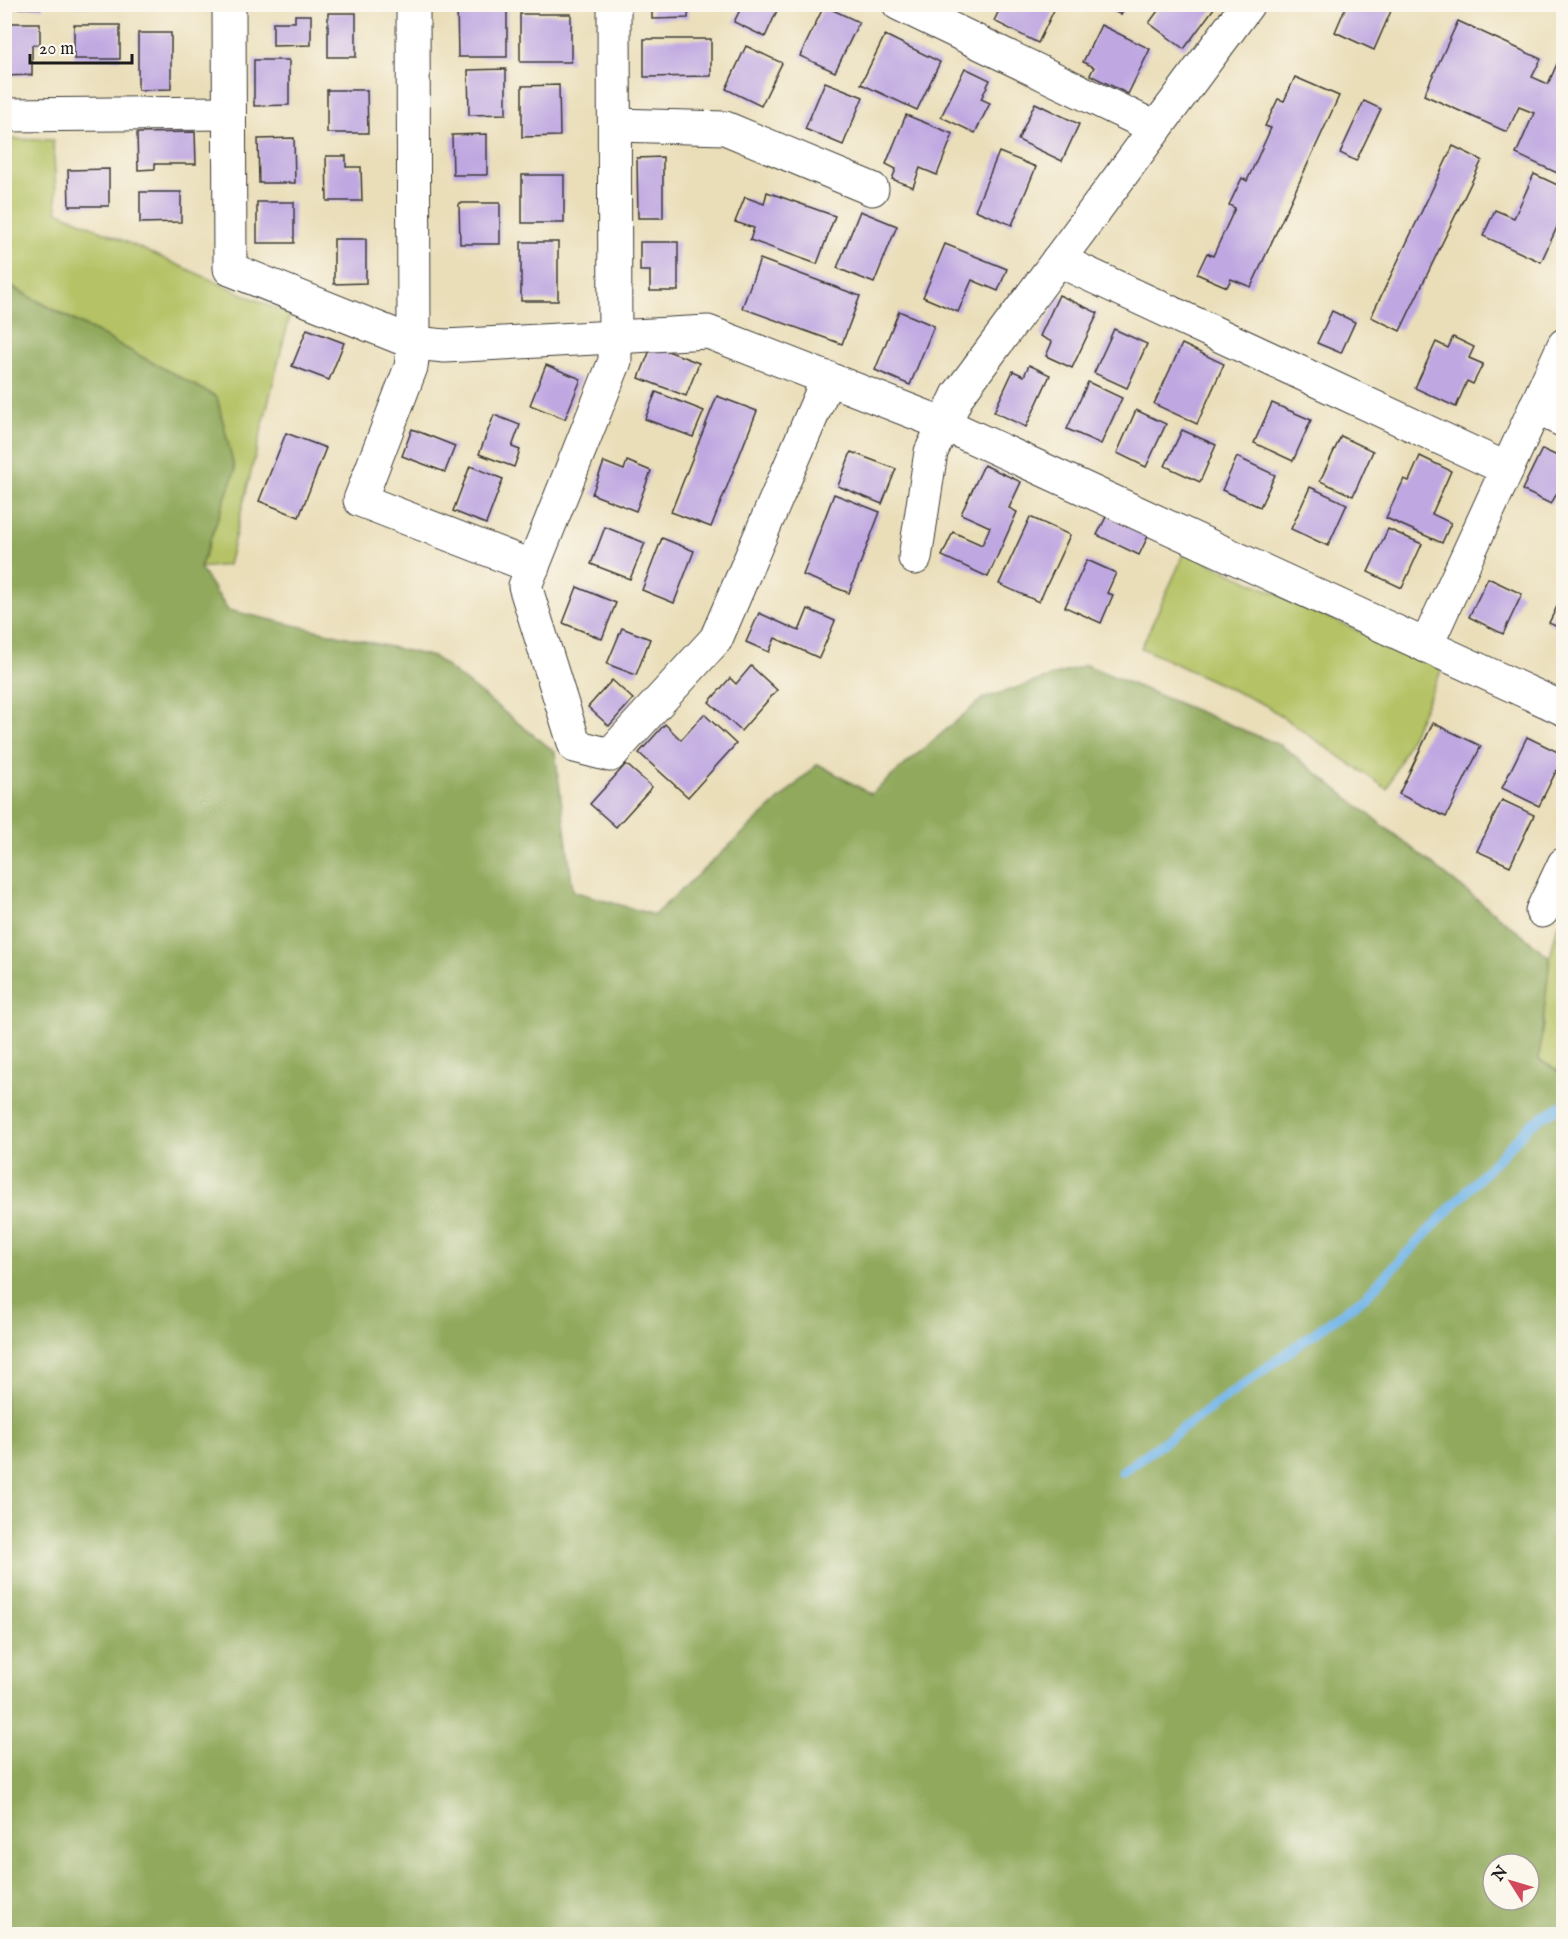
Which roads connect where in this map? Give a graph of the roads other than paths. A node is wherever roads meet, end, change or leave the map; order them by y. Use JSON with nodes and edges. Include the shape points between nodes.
{"nodes":[{"id":1,"x":229,"y":4,"type":"edge"},
{"id":2,"x":412,"y":4,"type":"edge"},
{"id":3,"x":614,"y":4,"type":"edge"},
{"id":4,"x":899,"y":4,"type":"edge"},
{"id":5,"x":1248,"y":4,"type":"edge"},
{"id":6,"x":229,"y":113,"type":"junction"},
{"id":7,"x":4,"y":115,"type":"edge"},
{"id":8,"x":615,"y":125,"type":"junction"},
{"id":9,"x":1156,"y":128,"type":"junction"},
{"id":10,"x":872,"y":189,"type":"dead end"},
{"id":11,"x":1058,"y":260,"type":"junction"},
{"id":12,"x":616,"y":336,"type":"junction"},
{"id":13,"x":414,"y":342,"type":"junction"},
{"id":14,"x":1563,"y":345,"type":"edge"},
{"id":15,"x":828,"y":378,"type":"junction"},
{"id":16,"x":1549,"y":414,"type":"edge"},
{"id":17,"x":944,"y":424,"type":"junction"},
{"id":18,"x":1507,"y":469,"type":"junction"},
{"id":19,"x":915,"y":558,"type":"dead end"},
{"id":20,"x":533,"y":567,"type":"junction"},
{"id":21,"x":1426,"y":646,"type":"junction"},
{"id":22,"x":1563,"y":709,"type":"edge"},
{"id":23,"x":1563,"y":864,"type":"edge"},
{"id":24,"x":1542,"y":911,"type":"dead end"}],
"edges":[{"from":1,"to":6,"type":"street"},
{"from":2,"to":13,"type":"street"},
{"from":3,"to":8,"type":"street"},
{"from":4,"to":9,"type":"street"},
{"from":5,"to":9,"type":"street"},
{"from":6,"to":7,"type":"street"},
{"from":6,"to":13,"type":"street","via":[[230,269]]},
{"from":8,"to":10,"type":"street","via":[[724,128]]},
{"from":8,"to":12,"type":"street"},
{"from":9,"to":11,"type":"street"},
{"from":11,"to":17,"type":"street","via":[[958,395]]},
{"from":11,"to":18,"type":"street"},
{"from":12,"to":13,"type":"street","via":[[445,346]]},
{"from":12,"to":15,"type":"street","via":[[708,332]]},
{"from":12,"to":20,"type":"street","via":[[615,361]]},
{"from":13,"to":20,"type":"street","via":[[411,367],[360,500]]},
{"from":14,"to":16,"type":"street"},
{"from":15,"to":17,"type":"street"},
{"from":15,"to":20,"type":"street","via":[[716,639],[610,755],[575,746],[525,586]]},
{"from":16,"to":18,"type":"street"},
{"from":17,"to":19,"type":"street","via":[[931,452]]},
{"from":17,"to":21,"type":"street"},
{"from":18,"to":21,"type":"street"},
{"from":21,"to":22,"type":"street"},
{"from":23,"to":24,"type":"street"}]}
